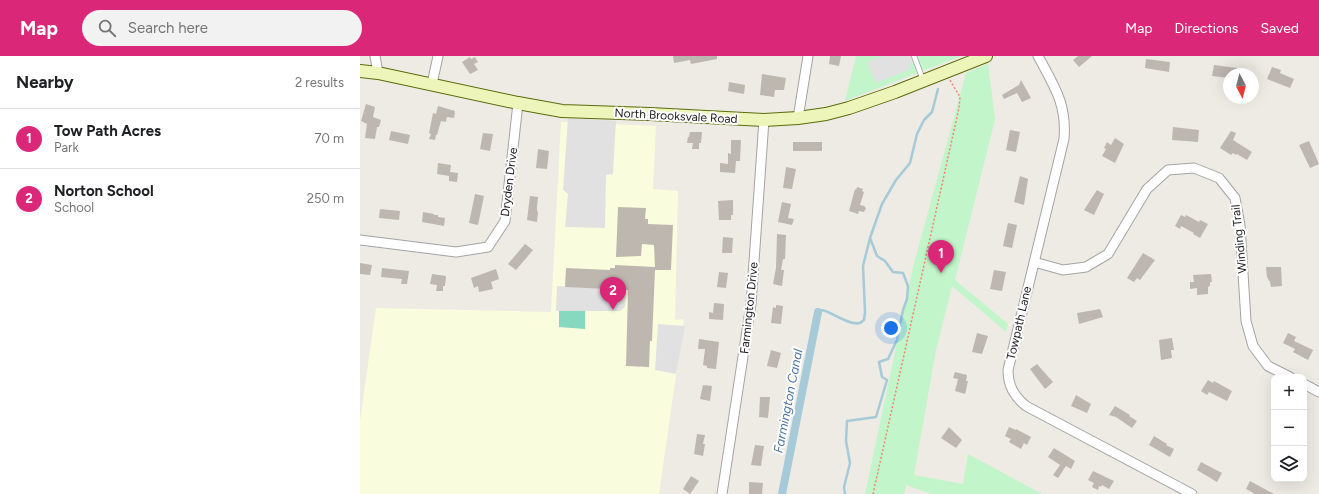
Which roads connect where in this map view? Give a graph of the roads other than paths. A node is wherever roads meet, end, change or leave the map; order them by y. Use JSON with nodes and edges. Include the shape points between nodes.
{"nodes":[{"id":1,"x":375,"y":56,"type":"edge"},
{"id":2,"x":438,"y":56,"type":"edge"},
{"id":3,"x":808,"y":56,"type":"edge"},
{"id":4,"x":914,"y":56,"type":"edge"},
{"id":5,"x":986,"y":56,"type":"edge"},
{"id":6,"x":1038,"y":56,"type":"edge"},
{"id":7,"x":360,"y":70,"type":"edge"},
{"id":8,"x":378,"y":73,"type":"junction"},
{"id":9,"x":923,"y":82,"type":"junction"},
{"id":10,"x":432,"y":84,"type":"junction"},
{"id":11,"x":518,"y":103,"type":"junction"},
{"id":12,"x":798,"y":118,"type":"junction"},
{"id":13,"x":764,"y":120,"type":"junction"},
{"id":14,"x":360,"y":240,"type":"edge"},
{"id":15,"x":1034,"y":262,"type":"junction"},
{"id":16,"x":1284,"y":374,"type":"edge"},
{"id":17,"x":1307,"y":386,"type":"edge"},
{"id":18,"x":1319,"y":392,"type":"edge"},
{"id":19,"x":722,"y":494,"type":"edge"},
{"id":20,"x":1192,"y":494,"type":"edge"}],
"edges":[{"from":1,"to":8,"type":"street"},
{"from":2,"to":10,"type":"street"},
{"from":3,"to":12,"type":"street"},
{"from":4,"to":9,"type":"lane"},
{"from":5,"to":9,"type":"main road","name":"North Brooksvale Road"},
{"from":6,"to":15,"type":"street","name":"Towpath Lane","via":[[1057,93],[1065,124],[1064,139]]},
{"from":7,"to":8,"type":"main road","name":"North Brooksvale Road"},
{"from":8,"to":10,"type":"main road","name":"North Brooksvale Road"},
{"from":9,"to":12,"type":"main road","name":"North Brooksvale Road","via":[[849,108]]},
{"from":10,"to":11,"type":"main road","name":"North Brooksvale Road"},
{"from":11,"to":13,"type":"main road","name":"North Brooksvale Road","via":[[562,111]]},
{"from":11,"to":14,"type":"street","name":"Dryden Drive","via":[[505,221],[488,247],[456,252]]},
{"from":12,"to":13,"type":"main road","name":"North Brooksvale Road"},
{"from":13,"to":19,"type":"street","name":"Farmington Drive","via":[[751,304]]},
{"from":15,"to":16,"type":"street","name":"Winding Trail","via":[[1063,270],[1086,267],[1108,254],[1147,189],[1168,170],[1194,168],[1219,178],[1235,198],[1240,225],[1246,321],[1253,346],[1268,366]]},
{"from":15,"to":20,"type":"street","name":"Towpath Lane","via":[[1008,370],[1009,385],[1017,399]]},
{"from":17,"to":18,"type":"street"}]}
